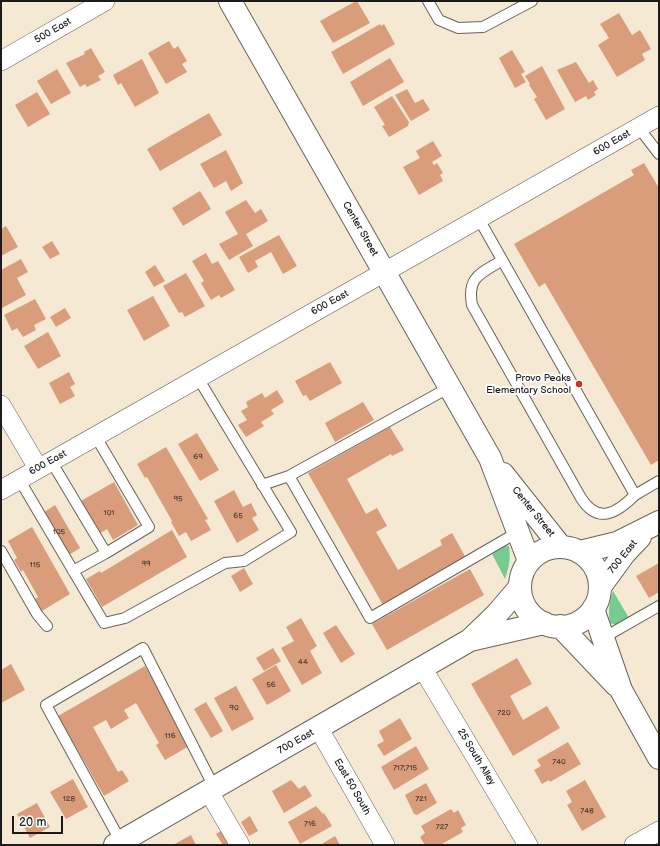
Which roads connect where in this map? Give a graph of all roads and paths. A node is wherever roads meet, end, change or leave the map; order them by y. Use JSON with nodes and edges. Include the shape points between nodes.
{"nodes":[{"id":1,"x":105,"y":1,"type":"edge"},
{"id":2,"x":230,"y":1,"type":"edge"},
{"id":3,"x":428,"y":1,"type":"edge"},
{"id":4,"x":532,"y":1,"type":"edge"},
{"id":5,"x":1,"y":60,"type":"edge"},
{"id":6,"x":659,"y":116,"type":"edge"},
{"id":7,"x":639,"y":128,"type":"junction"},
{"id":8,"x":659,"y":154,"type":"edge"},
{"id":9,"x":478,"y":219,"type":"junction"},
{"id":10,"x":501,"y":261,"type":"junction"},
{"id":11,"x":384,"y":273,"type":"junction"},
{"id":12,"x":198,"y":378,"type":"junction"},
{"id":13,"x":450,"y":387,"type":"junction"},
{"id":14,"x":1,"y":405,"type":"edge"},
{"id":15,"x":96,"y":437,"type":"junction"},
{"id":16,"x":490,"y":458,"type":"junction"},
{"id":17,"x":44,"y":465,"type":"junction"},
{"id":18,"x":289,"y":476,"type":"junction"},
{"id":19,"x":19,"y":479,"type":"junction"},
{"id":20,"x":659,"y":481,"type":"edge"},
{"id":21,"x":262,"y":485,"type":"junction"},
{"id":22,"x":1,"y":490,"type":"edge"},
{"id":23,"x":635,"y":495,"type":"junction"},
{"id":24,"x":654,"y":525,"type":"edge"},
{"id":25,"x":518,"y":532,"type":"junction"},
{"id":26,"x":571,"y":550,"type":"junction"},
{"id":27,"x":1,"y":551,"type":"edge"},
{"id":28,"x":106,"y":553,"type":"junction"},
{"id":29,"x":529,"y":561,"type":"junction"},
{"id":30,"x":74,"y":571,"type":"junction"},
{"id":31,"x":520,"y":587,"type":"junction"},
{"id":32,"x":600,"y":587,"type":"junction"},
{"id":33,"x":659,"y":606,"type":"edge"},
{"id":34,"x":593,"y":609,"type":"junction"},
{"id":35,"x":552,"y":625,"type":"junction"},
{"id":36,"x":47,"y":626,"type":"dead end"},
{"id":37,"x":602,"y":638,"type":"junction"},
{"id":38,"x":470,"y":640,"type":"junction"},
{"id":39,"x":423,"y":669,"type":"junction"},
{"id":40,"x":621,"y":690,"type":"junction"},
{"id":41,"x":319,"y":729,"type":"junction"},
{"id":42,"x":659,"y":758,"type":"edge"},
{"id":43,"x":212,"y":791,"type":"junction"},
{"id":44,"x":659,"y":831,"type":"edge"},
{"id":45,"x":118,"y":843,"type":"edge"},
{"id":46,"x":240,"y":845,"type":"edge"},
{"id":47,"x":386,"y":845,"type":"edge"},
{"id":48,"x":528,"y":845,"type":"edge"},
{"id":49,"x":634,"y":845,"type":"edge"}],
"edges":[{"from":1,"to":5,"type":"street","name":"500 East"},
{"from":2,"to":11,"type":"street","name":"Center Street"},
{"from":3,"to":4,"type":"lane","via":[[439,20],[458,28],[483,27]]},
{"from":6,"to":7,"type":"street","name":"600 East"},
{"from":7,"to":8,"type":"lane"},
{"from":7,"to":9,"type":"street","name":"600 East"},
{"from":9,"to":10,"type":"lane"},
{"from":9,"to":11,"type":"street","name":"600 East"},
{"from":10,"to":23,"type":"lane"},
{"from":10,"to":23,"type":"lane","via":[[473,281],[469,290],[472,305],[577,491],[587,507],[597,513],[610,514],[623,508]]},
{"from":11,"to":12,"type":"street","name":"600 East"},
{"from":11,"to":13,"type":"street","name":"Center Street"},
{"from":12,"to":15,"type":"street","name":"600 East"},
{"from":12,"to":21,"type":"lane"},
{"from":13,"to":16,"type":"street","name":"Center Street"},
{"from":13,"to":18,"type":"lane"},
{"from":14,"to":17,"type":"street"},
{"from":15,"to":17,"type":"street","name":"600 East"},
{"from":15,"to":28,"type":"lane","via":[[149,527]]},
{"from":16,"to":25,"type":"street","name":"Center Street"},
{"from":16,"to":26,"type":"street","name":"Center Street"},
{"from":17,"to":19,"type":"street","name":"600 East"},
{"from":17,"to":28,"type":"lane"},
{"from":18,"to":21,"type":"lane"},
{"from":18,"to":25,"type":"lane","via":[[370,618]]},
{"from":19,"to":22,"type":"street","name":"600 East"},
{"from":19,"to":30,"type":"lane"},
{"from":20,"to":23,"type":"lane"},
{"from":21,"to":30,"type":"lane","via":[[291,532],[244,561],[225,563],[125,618],[104,624]]},
{"from":24,"to":26,"type":"street","name":"700 East","via":[[617,543]]},
{"from":24,"to":32,"type":"street","name":"700 East","via":[[624,554]]},
{"from":25,"to":29,"type":"street","name":"Center Street"},
{"from":26,"to":29,"type":"street","via":[[541,551]]},
{"from":26,"to":32,"type":"street","via":[[595,568]]},
{"from":27,"to":36,"type":"lane","via":[[37,614]]},
{"from":28,"to":30,"type":"lane"},
{"from":29,"to":31,"type":"street","via":[[521,577]]},
{"from":31,"to":35,"type":"street","via":[[528,610]]},
{"from":31,"to":38,"type":"street","name":"700 East"},
{"from":32,"to":34,"type":"street"},
{"from":33,"to":37,"type":"lane"},
{"from":34,"to":35,"type":"street","via":[[572,625]]},
{"from":34,"to":37,"type":"street"},
{"from":35,"to":38,"type":"street","name":"700 East"},
{"from":35,"to":40,"type":"street"},
{"from":37,"to":40,"type":"street"},
{"from":38,"to":39,"type":"street","name":"700 East"},
{"from":39,"to":41,"type":"street","name":"700 East"},
{"from":39,"to":48,"type":"street","name":"25 South Alley"},
{"from":40,"to":42,"type":"street"},
{"from":41,"to":43,"type":"street","name":"700 East"},
{"from":41,"to":47,"type":"street","name":"East 50 South"},
{"from":43,"to":45,"type":"street","name":"700 East"},
{"from":43,"to":45,"type":"lane","via":[[143,648],[46,705]]},
{"from":43,"to":46,"type":"street"},
{"from":44,"to":49,"type":"street"}]}
